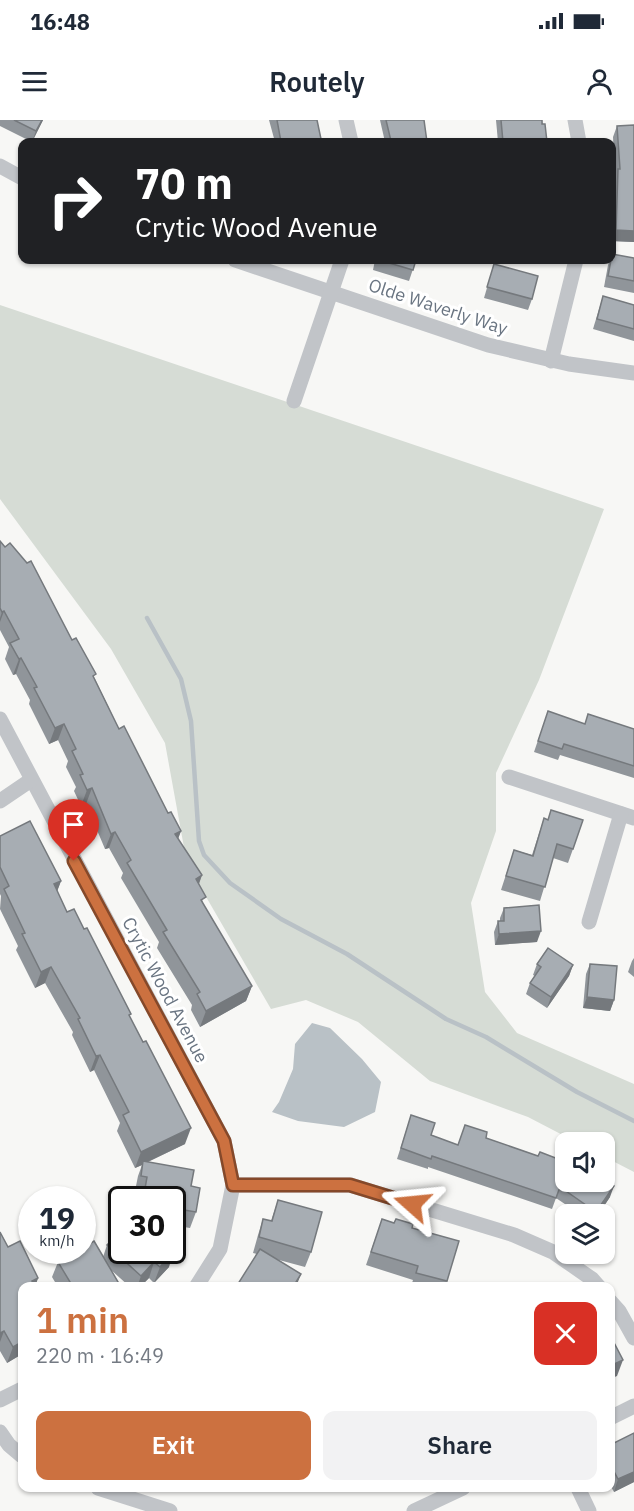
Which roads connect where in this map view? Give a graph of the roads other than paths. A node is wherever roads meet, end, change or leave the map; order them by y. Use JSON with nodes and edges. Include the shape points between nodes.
{"nodes":[{"id":1,"x":346,"y":120,"type":"edge"},
{"id":2,"x":576,"y":120,"type":"edge"},
{"id":3,"x":350,"y":138,"type":"edge"},
{"id":4,"x":578,"y":138,"type":"edge"},
{"id":5,"x":0,"y":166,"type":"edge"},
{"id":6,"x":18,"y":176,"type":"edge"},
{"id":7,"x":247,"y":264,"type":"edge"},
{"id":8,"x":341,"y":264,"type":"edge"},
{"id":9,"x":575,"y":264,"type":"edge"},
{"id":10,"x":331,"y":292,"type":"junction"},
{"id":11,"x":551,"y":361,"type":"junction"},
{"id":12,"x":634,"y":373,"type":"edge"},
{"id":13,"x":294,"y":401,"type":"dead end"},
{"id":14,"x":0,"y":719,"type":"edge"},
{"id":15,"x":509,"y":777,"type":"dead end"},
{"id":16,"x":31,"y":780,"type":"junction"},
{"id":17,"x":0,"y":801,"type":"edge"},
{"id":18,"x":628,"y":816,"type":"edge"},
{"id":19,"x":589,"y":922,"type":"dead end"},
{"id":20,"x":233,"y":1185,"type":"junction"},
{"id":21,"x":199,"y":1282,"type":"edge"},
{"id":22,"x":595,"y":1282,"type":"edge"},
{"id":23,"x":615,"y":1307,"type":"edge"},
{"id":24,"x":634,"y":1338,"type":"edge"},
{"id":25,"x":18,"y":1391,"type":"edge"},
{"id":26,"x":0,"y":1400,"type":"edge"},
{"id":27,"x":634,"y":1406,"type":"edge"},
{"id":28,"x":615,"y":1416,"type":"edge"},
{"id":29,"x":0,"y":1432,"type":"edge"},
{"id":30,"x":18,"y":1453,"type":"edge"},
{"id":31,"x":111,"y":1492,"type":"edge"},
{"id":32,"x":454,"y":1492,"type":"edge"},
{"id":33,"x":580,"y":1492,"type":"edge"},
{"id":34,"x":170,"y":1511,"type":"edge"},
{"id":35,"x":414,"y":1511,"type":"edge"},
{"id":36,"x":589,"y":1511,"type":"edge"}],
"edges":[{"from":1,"to":3,"type":"street"},
{"from":2,"to":4,"type":"street"},
{"from":5,"to":6,"type":"street"},
{"from":7,"to":10,"type":"street","name":"Olde Waverly Way"},
{"from":8,"to":10,"type":"street"},
{"from":9,"to":11,"type":"street"},
{"from":10,"to":11,"type":"street","name":"Olde Waverly Way","via":[[476,341]]},
{"from":10,"to":13,"type":"street"},
{"from":11,"to":12,"type":"street","name":"Olde Waverly Way"},
{"from":14,"to":16,"type":"street","name":"Crytic Wood Avenue"},
{"from":15,"to":18,"type":"street"},
{"from":16,"to":17,"type":"street"},
{"from":16,"to":20,"type":"street","name":"Crytic Wood Avenue","via":[[224,1141]]},
{"from":18,"to":19,"type":"street"},
{"from":20,"to":21,"type":"street","name":"Crytic Wood Avenue","via":[[220,1249]]},
{"from":20,"to":22,"type":"street","via":[[350,1185],[514,1235],[553,1252]]},
{"from":23,"to":24,"type":"street"},
{"from":25,"to":26,"type":"street"},
{"from":27,"to":28,"type":"street"},
{"from":29,"to":30,"type":"street"},
{"from":31,"to":34,"type":"street"},
{"from":32,"to":35,"type":"street"},
{"from":33,"to":36,"type":"street"}]}
